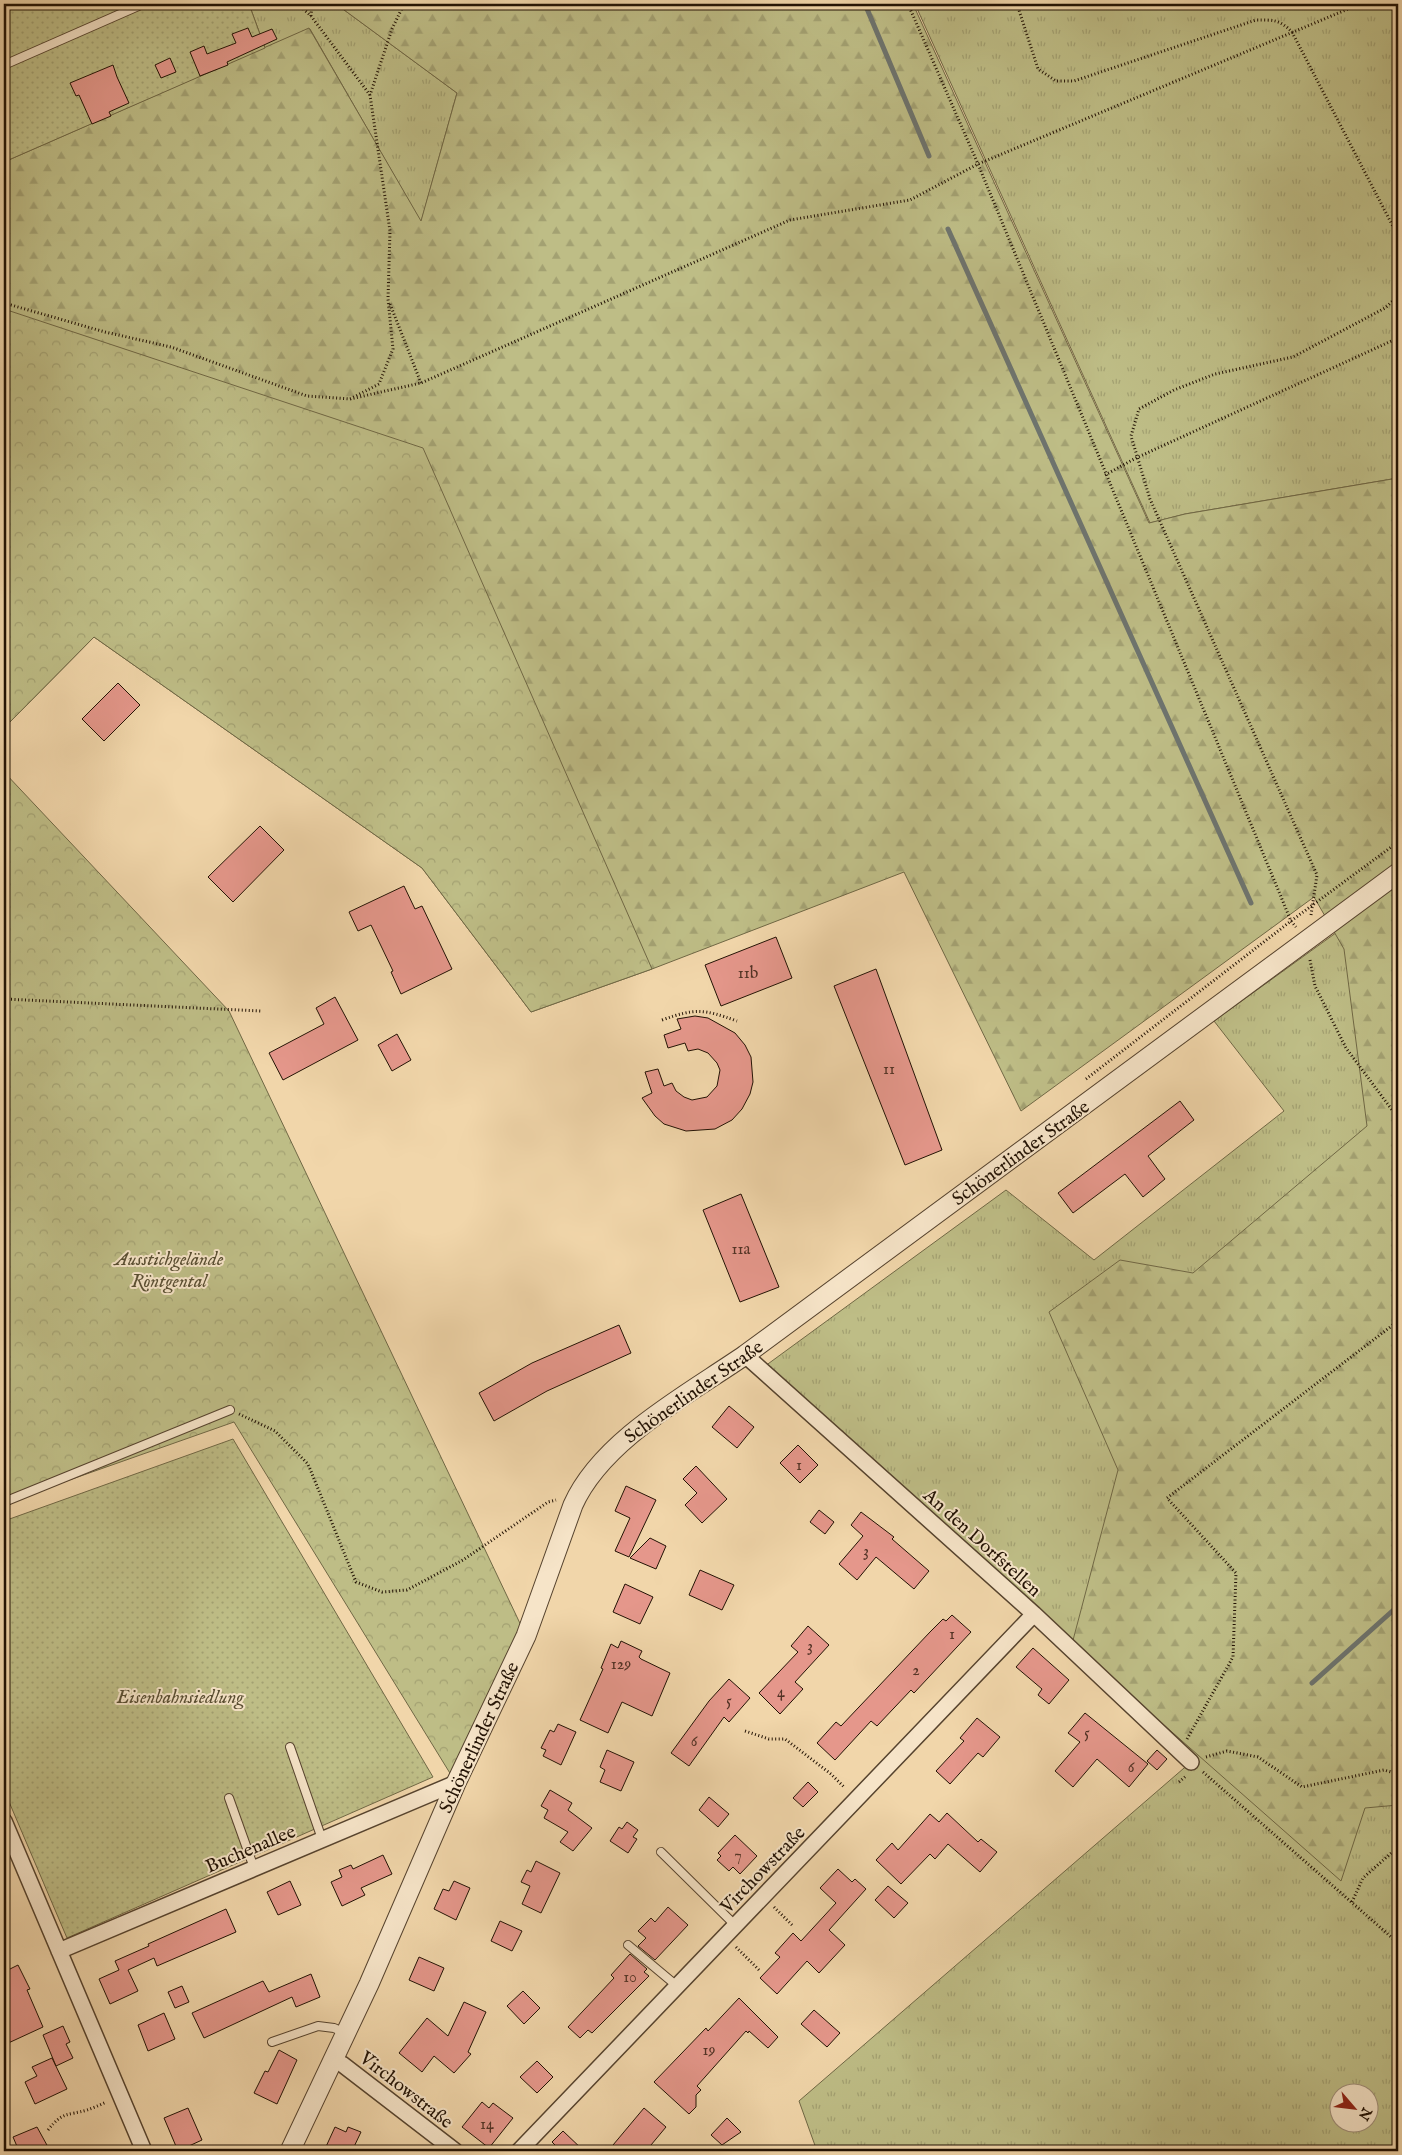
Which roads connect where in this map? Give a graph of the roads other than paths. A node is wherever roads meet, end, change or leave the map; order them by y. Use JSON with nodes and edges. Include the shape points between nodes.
{"nodes":[{"id":1,"x":143,"y":4,"type":"edge"},
{"id":2,"x":4,"y":65,"type":"edge"},
{"id":3,"x":1398,"y":873,"type":"edge"},
{"id":4,"x":745,"y":1355,"type":"junction"},
{"id":5,"x":230,"y":1410,"type":"road end"},
{"id":6,"x":4,"y":1502,"type":"edge"},
{"id":7,"x":1034,"y":1614,"type":"junction"},
{"id":8,"x":290,"y":1748,"type":"dead end"},
{"id":9,"x":1185,"y":1757,"type":"road end"},
{"id":10,"x":456,"y":1783,"type":"junction"},
{"id":11,"x":229,"y":1798,"type":"dead end"},
{"id":12,"x":6,"y":1830,"type":"edge"},
{"id":13,"x":322,"y":1839,"type":"junction"},
{"id":14,"x":661,"y":1852,"type":"dead end"},
{"id":15,"x":254,"y":1868,"type":"junction"},
{"id":16,"x":730,"y":1930,"type":"junction"},
{"id":17,"x":628,"y":1945,"type":"dead end"},
{"id":18,"x":59,"y":1951,"type":"junction"},
{"id":19,"x":677,"y":1986,"type":"junction"},
{"id":20,"x":345,"y":2033,"type":"junction"},
{"id":21,"x":272,"y":2042,"type":"dead end"},
{"id":22,"x":333,"y":2060,"type":"junction"},
{"id":23,"x":144,"y":2151,"type":"edge"},
{"id":24,"x":290,"y":2151,"type":"edge"},
{"id":25,"x":455,"y":2151,"type":"edge"},
{"id":26,"x":518,"y":2151,"type":"edge"}],
"edges":[{"from":1,"to":2,"type":"lane"},
{"from":3,"to":4,"type":"street","name":"Schönerlinder Straße"},
{"from":4,"to":7,"type":"street","name":"An den Dorfstellen"},
{"from":4,"to":10,"type":"street","name":"Schönerlinder Straße","via":[[614,1447],[581,1486],[526,1636]]},
{"from":5,"to":6,"type":"lane"},
{"from":7,"to":9,"type":"street","name":"An den Dorfstellen"},
{"from":7,"to":16,"type":"street","name":"Virchowstraße"},
{"from":8,"to":13,"type":"lane"},
{"from":10,"to":13,"type":"street","name":"Buchenallee"},
{"from":10,"to":20,"type":"street","name":"Schönerlinder Straße"},
{"from":11,"to":15,"type":"lane"},
{"from":12,"to":18,"type":"street"},
{"from":13,"to":15,"type":"street","name":"Buchenallee"},
{"from":14,"to":16,"type":"lane"},
{"from":15,"to":18,"type":"street","name":"Buchenallee"},
{"from":16,"to":19,"type":"street","name":"Virchowstraße"},
{"from":17,"to":19,"type":"lane"},
{"from":18,"to":23,"type":"street"},
{"from":19,"to":26,"type":"street","name":"Virchowstraße"},
{"from":20,"to":21,"type":"lane","via":[[318,2026]]},
{"from":20,"to":22,"type":"street","name":"Schönerlinder Straße"},
{"from":22,"to":24,"type":"street","name":"Schönerlinder Straße"},
{"from":22,"to":25,"type":"street","name":"Virchowstraße"}]}
